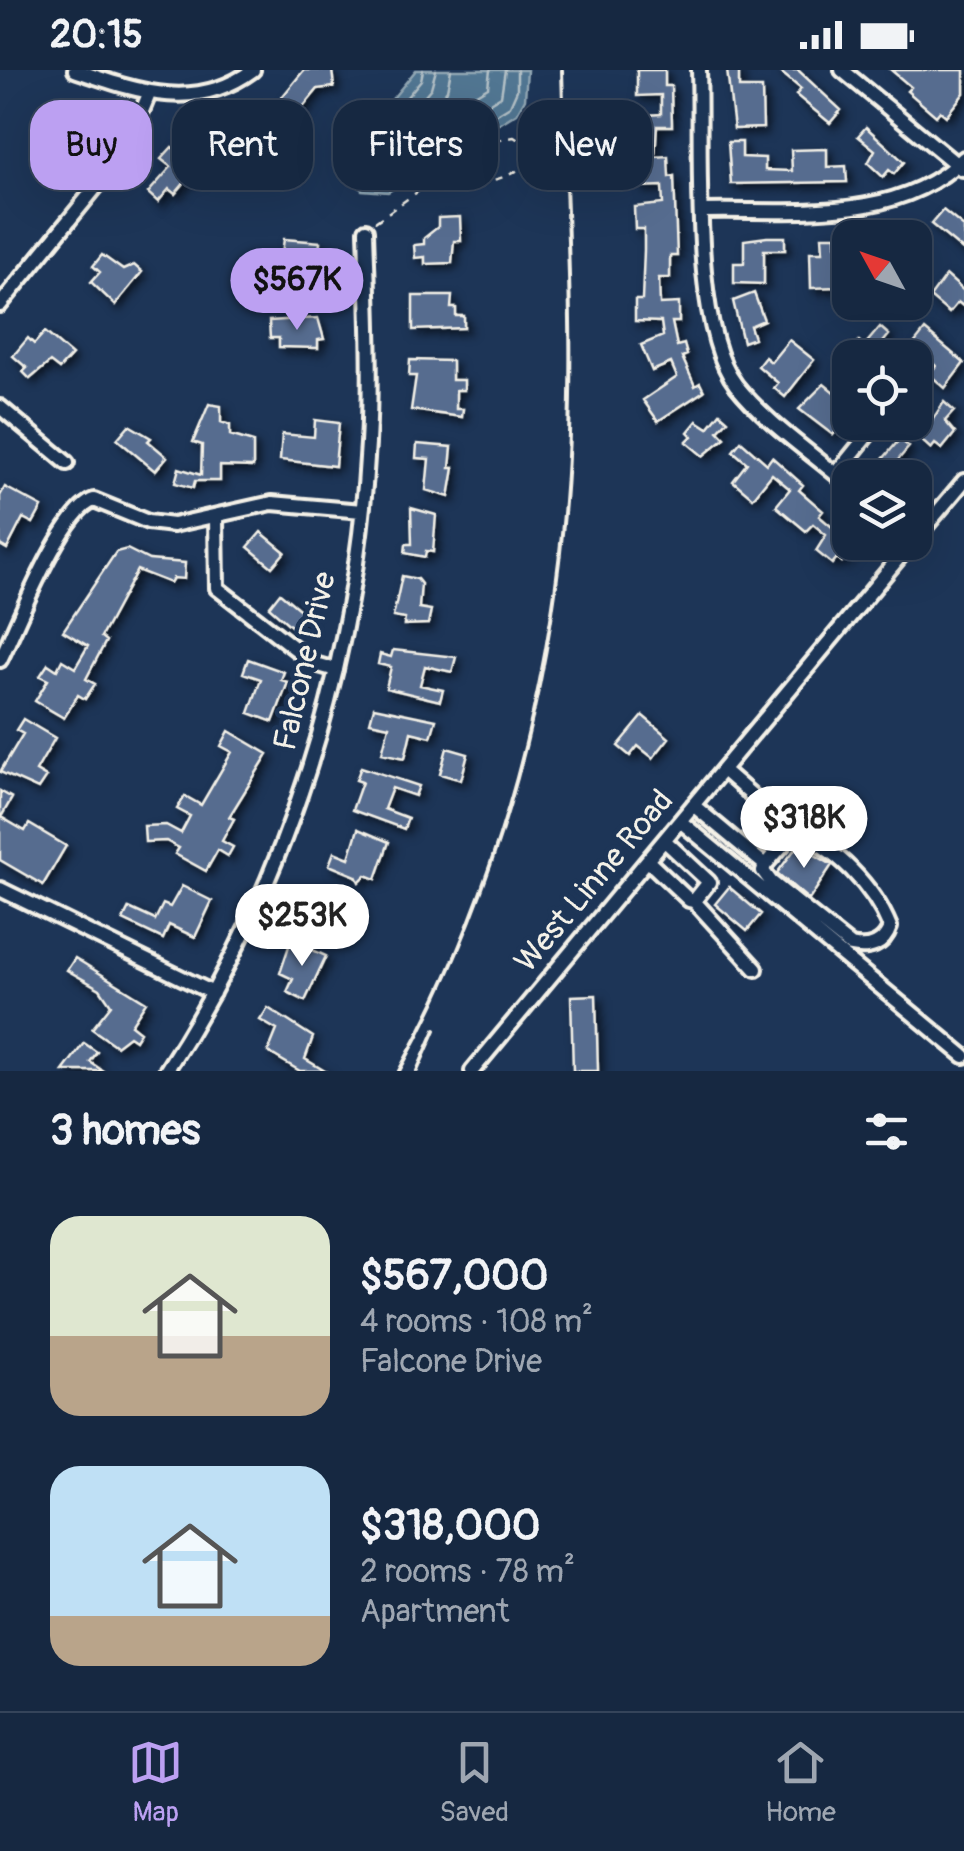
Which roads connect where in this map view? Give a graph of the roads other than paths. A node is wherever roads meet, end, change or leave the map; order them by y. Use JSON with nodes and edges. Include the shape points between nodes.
{"nodes":[{"id":1,"x":75,"y":70,"type":"edge"},
{"id":2,"x":253,"y":70,"type":"edge"},
{"id":3,"x":699,"y":70,"type":"edge"},
{"id":4,"x":842,"y":70,"type":"edge"},
{"id":5,"x":148,"y":94,"type":"junction"},
{"id":6,"x":962,"y":164,"type":"edge"},
{"id":7,"x":704,"y":212,"type":"junction"},
{"id":8,"x":366,"y":230,"type":"road end"},
{"id":9,"x":0,"y":305,"type":"edge"},
{"id":10,"x":0,"y":407,"type":"edge"},
{"id":11,"x":863,"y":440,"type":"edge"},
{"id":12,"x":847,"y":460,"type":"edge"},
{"id":13,"x":67,"y":462,"type":"dead end"},
{"id":14,"x":832,"y":471,"type":"edge"},
{"id":15,"x":964,"y":481,"type":"edge"},
{"id":16,"x":362,"y":512,"type":"junction"},
{"id":17,"x":216,"y":518,"type":"junction"},
{"id":18,"x":932,"y":519,"type":"edge"},
{"id":19,"x":897,"y":560,"type":"edge"},
{"id":20,"x":0,"y":660,"type":"edge"},
{"id":21,"x":336,"y":670,"type":"junction"},
{"id":22,"x":723,"y":770,"type":"junction"},
{"id":23,"x":693,"y":805,"type":"junction"},
{"id":24,"x":680,"y":821,"type":"junction"},
{"id":25,"x":794,"y":832,"type":"junction"},
{"id":26,"x":664,"y":840,"type":"junction"},
{"id":27,"x":648,"y":861,"type":"junction"},
{"id":28,"x":765,"y":865,"type":"junction"},
{"id":29,"x":0,"y":889,"type":"edge"},
{"id":30,"x":694,"y":901,"type":"junction"},
{"id":31,"x":756,"y":969,"type":"dead end"},
{"id":32,"x":213,"y":993,"type":"junction"},
{"id":33,"x":964,"y":1056,"type":"edge"},
{"id":34,"x":166,"y":1071,"type":"edge"},
{"id":35,"x":472,"y":1071,"type":"edge"}],
"edges":[{"from":1,"to":5,"type":"street"},
{"from":2,"to":5,"type":"street","via":[[207,92]]},
{"from":3,"to":7,"type":"street"},
{"from":4,"to":6,"type":"street"},
{"from":5,"to":9,"type":"street","via":[[126,150]]},
{"from":6,"to":7,"type":"street","via":[[924,190],[885,204]]},
{"from":7,"to":14,"type":"street","via":[[706,315],[719,355],[752,404]]},
{"from":8,"to":16,"type":"street","name":"Falcone Drive","via":[[370,376]]},
{"from":10,"to":13,"type":"street"},
{"from":11,"to":12,"type":"street"},
{"from":15,"to":18,"type":"street","name":"West Linne Road"},
{"from":16,"to":17,"type":"street","via":[[272,503]]},
{"from":16,"to":21,"type":"street","name":"Falcone Drive"},
{"from":17,"to":20,"type":"street","via":[[148,522],[94,500],[69,521]]},
{"from":17,"to":21,"type":"street","via":[[217,588],[315,664]]},
{"from":19,"to":22,"type":"street","name":"West Linne Road"},
{"from":21,"to":32,"type":"street","name":"Falcone Drive","via":[[282,848]]},
{"from":22,"to":23,"type":"street","name":"West Linne Road"},
{"from":22,"to":25,"type":"street"},
{"from":23,"to":24,"type":"street","name":"West Linne Road"},
{"from":23,"to":28,"type":"street"},
{"from":24,"to":26,"type":"street","name":"West Linne Road"},
{"from":24,"to":33,"type":"street"},
{"from":25,"to":28,"type":"street"},
{"from":25,"to":28,"type":"street","via":[[864,882],[890,927],[882,941],[851,946],[771,882]]},
{"from":26,"to":27,"type":"street","name":"West Linne Road"},
{"from":26,"to":30,"type":"street","via":[[709,882]]},
{"from":27,"to":30,"type":"street"},
{"from":27,"to":35,"type":"street","name":"West Linne Road"},
{"from":29,"to":32,"type":"street"},
{"from":30,"to":31,"type":"street"},
{"from":32,"to":34,"type":"street","name":"Falcone Drive"}]}
